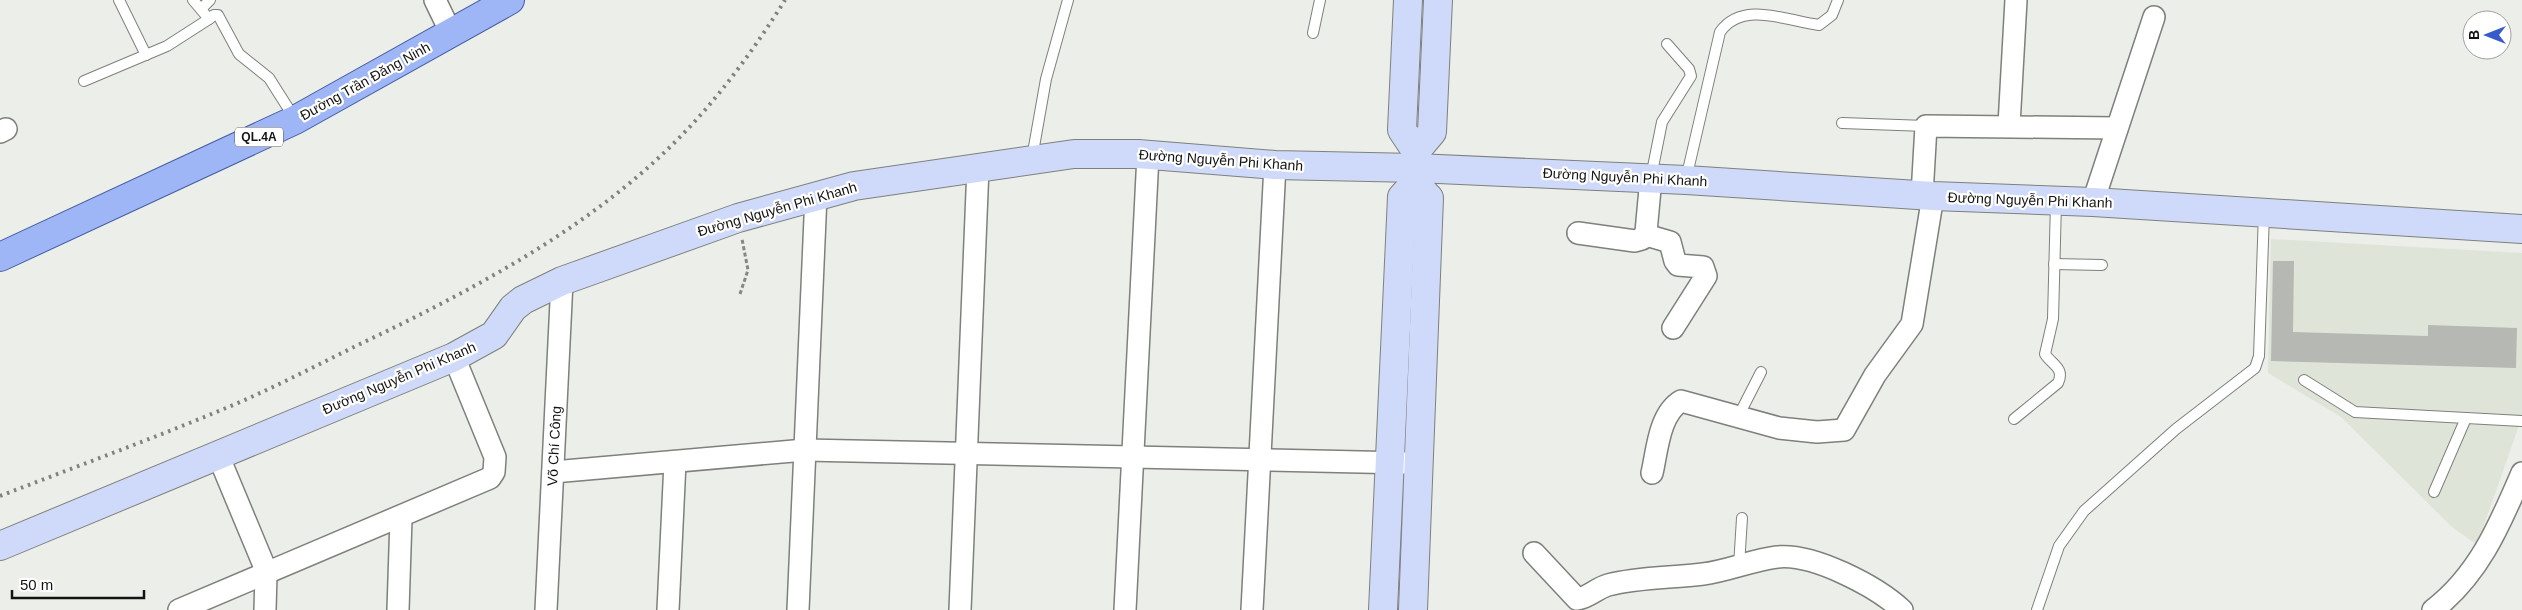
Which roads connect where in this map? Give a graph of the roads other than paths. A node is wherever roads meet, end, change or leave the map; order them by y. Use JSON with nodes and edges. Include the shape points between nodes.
{"nodes":[{"id":1,"x":119,"y":0,"type":"edge"},
{"id":2,"x":193,"y":0,"type":"edge"},
{"id":3,"x":210,"y":0,"type":"edge"},
{"id":4,"x":435,"y":0,"type":"edge"},
{"id":5,"x":510,"y":0,"type":"edge"},
{"id":6,"x":1068,"y":0,"type":"edge"},
{"id":7,"x":1320,"y":0,"type":"edge"},
{"id":8,"x":1408,"y":0,"type":"edge"},
{"id":9,"x":1438,"y":0,"type":"edge"},
{"id":10,"x":1838,"y":0,"type":"edge"},
{"id":11,"x":2016,"y":0,"type":"edge"},
{"id":12,"x":201,"y":8,"type":"junction"},
{"id":13,"x":2154,"y":17,"type":"dead end"},
{"id":14,"x":209,"y":19,"type":"junction"},
{"id":15,"x":450,"y":33,"type":"junction"},
{"id":16,"x":1313,"y":33,"type":"dead end"},
{"id":17,"x":1667,"y":44,"type":"dead end"},
{"id":18,"x":146,"y":55,"type":"junction"},
{"id":19,"x":84,"y":81,"type":"dead end"},
{"id":20,"x":295,"y":120,"type":"junction"},
{"id":21,"x":1842,"y":123,"type":"dead end"},
{"id":22,"x":2009,"y":125,"type":"junction"},
{"id":23,"x":1926,"y":126,"type":"junction"},
{"id":24,"x":2117,"y":128,"type":"junction"},
{"id":25,"x":1148,"y":156,"type":"junction"},
{"id":26,"x":1032,"y":158,"type":"junction"},
{"id":27,"x":1275,"y":165,"type":"junction"},
{"id":28,"x":978,"y":167,"type":"junction"},
{"id":29,"x":1416,"y":167,"type":"junction"},
{"id":30,"x":1651,"y":178,"type":"junction"},
{"id":31,"x":1686,"y":180,"type":"junction"},
{"id":32,"x":816,"y":195,"type":"junction"},
{"id":33,"x":1927,"y":196,"type":"junction"},
{"id":34,"x":2056,"y":201,"type":"junction"},
{"id":35,"x":2094,"y":202,"type":"junction"},
{"id":36,"x":2264,"y":212,"type":"junction"},
{"id":37,"x":2522,"y":228,"type":"edge"},
{"id":38,"x":1578,"y":233,"type":"dead end"},
{"id":39,"x":1646,"y":235,"type":"junction"},
{"id":40,"x":0,"y":258,"type":"edge"},
{"id":41,"x":2054,"y":264,"type":"junction"},
{"id":42,"x":2102,"y":265,"type":"dead end"},
{"id":43,"x":562,"y":281,"type":"junction"},
{"id":44,"x":1673,"y":328,"type":"dead end"},
{"id":45,"x":454,"y":357,"type":"junction"},
{"id":46,"x":1761,"y":372,"type":"dead end"},
{"id":47,"x":2304,"y":380,"type":"dead end"},
{"id":48,"x":1738,"y":417,"type":"junction"},
{"id":49,"x":2466,"y":418,"type":"junction"},
{"id":50,"x":2014,"y":419,"type":"dead end"},
{"id":51,"x":2522,"y":421,"type":"edge"},
{"id":52,"x":805,"y":450,"type":"junction"},
{"id":53,"x":966,"y":454,"type":"junction"},
{"id":54,"x":218,"y":455,"type":"junction"},
{"id":55,"x":1132,"y":457,"type":"junction"},
{"id":56,"x":1260,"y":460,"type":"junction"},
{"id":57,"x":674,"y":462,"type":"junction"},
{"id":58,"x":1388,"y":462,"type":"junction"},
{"id":59,"x":1418,"y":464,"type":"junction"},
{"id":60,"x":553,"y":472,"type":"junction"},
{"id":61,"x":2522,"y":472,"type":"edge"},
{"id":62,"x":1652,"y":474,"type":"dead end"},
{"id":63,"x":2434,"y":492,"type":"dead end"},
{"id":64,"x":401,"y":518,"type":"junction"},
{"id":65,"x":1742,"y":518,"type":"dead end"},
{"id":66,"x":0,"y":546,"type":"edge"},
{"id":67,"x":1534,"y":553,"type":"dead end"},
{"id":68,"x":1739,"y":567,"type":"junction"},
{"id":69,"x":266,"y":574,"type":"junction"},
{"id":70,"x":2444,"y":607,"type":"edge"},
{"id":71,"x":179,"y":610,"type":"edge"},
{"id":72,"x":265,"y":610,"type":"edge"},
{"id":73,"x":398,"y":610,"type":"edge"},
{"id":74,"x":546,"y":610,"type":"edge"},
{"id":75,"x":668,"y":610,"type":"edge"},
{"id":76,"x":798,"y":610,"type":"edge"},
{"id":77,"x":960,"y":610,"type":"edge"},
{"id":78,"x":1125,"y":610,"type":"edge"},
{"id":79,"x":1252,"y":610,"type":"edge"},
{"id":80,"x":1383,"y":610,"type":"edge"},
{"id":81,"x":1412,"y":610,"type":"edge"},
{"id":82,"x":1902,"y":610,"type":"edge"},
{"id":83,"x":2037,"y":610,"type":"edge"}],
"edges":[{"from":1,"to":18,"type":"lane"},
{"from":2,"to":12,"type":"lane"},
{"from":3,"to":12,"type":"lane"},
{"from":4,"to":15,"type":"street"},
{"from":5,"to":15,"type":"main road","name":"Đường Trần Đăng Ninh","number":"QL.4A"},
{"from":6,"to":26,"type":"lane","via":[[1046,79]]},
{"from":7,"to":16,"type":"lane"},
{"from":8,"to":29,"type":"street","via":[[1402,130]]},
{"from":9,"to":29,"type":"street","via":[[1432,132]]},
{"from":10,"to":31,"type":"lane","via":[[1832,15],[1819,25],[1755,14],[1732,20],[1725,26],[1720,32]]},
{"from":11,"to":22,"type":"street"},
{"from":12,"to":14,"type":"lane"},
{"from":13,"to":24,"type":"street"},
{"from":14,"to":18,"type":"lane","via":[[167,46]]},
{"from":14,"to":20,"type":"lane","via":[[218,15],[239,54],[269,78]]},
{"from":15,"to":20,"type":"main road","name":"Đường Trần Đăng Ninh","number":"QL.4A"},
{"from":17,"to":30,"type":"lane","via":[[1689,69],[1691,76],[1662,122]]},
{"from":18,"to":19,"type":"lane"},
{"from":20,"to":40,"type":"main road","name":"Đường Trần Đăng Ninh","number":"QL.4A"},
{"from":21,"to":23,"type":"lane"},
{"from":22,"to":23,"type":"street"},
{"from":22,"to":24,"type":"street"},
{"from":23,"to":33,"type":"street"},
{"from":24,"to":35,"type":"street"},
{"from":25,"to":26,"type":"street","name":"Đường Nguyễn Phi Khanh","via":[[1097,153]]},
{"from":25,"to":27,"type":"street","name":"Đường Nguyễn Phi Khanh"},
{"from":25,"to":55,"type":"street"},
{"from":26,"to":28,"type":"street","name":"Đường Nguyễn Phi Khanh"},
{"from":27,"to":29,"type":"street","name":"Đường Nguyễn Phi Khanh"},
{"from":27,"to":56,"type":"street"},
{"from":28,"to":32,"type":"street","name":"Đường Nguyễn Phi Khanh","via":[[891,179]]},
{"from":28,"to":53,"type":"street"},
{"from":29,"to":30,"type":"street","name":"Đường Nguyễn Phi Khanh"},
{"from":29,"to":58,"type":"street","via":[[1402,197]]},
{"from":29,"to":59,"type":"street","via":[[1429,198]]},
{"from":30,"to":31,"type":"street","name":"Đường Nguyễn Phi Khanh"},
{"from":30,"to":39,"type":"street"},
{"from":31,"to":33,"type":"street","name":"Đường Nguyễn Phi Khanh"},
{"from":32,"to":43,"type":"street","name":"Đường Nguyễn Phi Khanh","via":[[738,218]]},
{"from":32,"to":52,"type":"street"},
{"from":33,"to":34,"type":"street","name":"Đường Nguyễn Phi Khanh"},
{"from":33,"to":48,"type":"street","via":[[1912,324],[1875,375],[1844,430],[1802,432]]},
{"from":34,"to":35,"type":"street","name":"Đường Nguyễn Phi Khanh"},
{"from":34,"to":41,"type":"lane"},
{"from":35,"to":36,"type":"street","name":"Đường Nguyễn Phi Khanh"},
{"from":36,"to":37,"type":"street","name":"Đường Nguyễn Phi Khanh"},
{"from":36,"to":83,"type":"lane","via":[[2259,356],[2255,368],[2176,429],[2084,511],[2059,546]]},
{"from":38,"to":39,"type":"street","via":[[1635,241]]},
{"from":39,"to":44,"type":"street","via":[[1670,242],[1678,265],[1703,267],[1706,271],[1706,276]]},
{"from":41,"to":42,"type":"lane"},
{"from":41,"to":50,"type":"lane","via":[[2053,319],[2045,354],[2059,367],[2060,380]]},
{"from":43,"to":45,"type":"street","name":"Đường Nguyễn Phi Khanh","via":[[523,300],[513,308],[494,335]]},
{"from":43,"to":60,"type":"street","name":"Võ Chí Công"},
{"from":45,"to":54,"type":"street","name":"Đường Nguyễn Phi Khanh"},
{"from":45,"to":64,"type":"street","via":[[494,457],[494,472],[485,482]]},
{"from":46,"to":48,"type":"lane"},
{"from":47,"to":49,"type":"lane","via":[[2355,412]]},
{"from":48,"to":62,"type":"street","via":[[1686,402],[1678,403],[1661,432]]},
{"from":49,"to":51,"type":"lane"},
{"from":49,"to":63,"type":"lane"},
{"from":52,"to":53,"type":"street"},
{"from":52,"to":57,"type":"street"},
{"from":52,"to":76,"type":"street"},
{"from":53,"to":55,"type":"street"},
{"from":53,"to":77,"type":"street"},
{"from":54,"to":66,"type":"street","name":"Đường Nguyễn Phi Khanh"},
{"from":54,"to":69,"type":"street"},
{"from":55,"to":56,"type":"street"},
{"from":55,"to":78,"type":"street"},
{"from":56,"to":58,"type":"street"},
{"from":56,"to":79,"type":"street"},
{"from":57,"to":60,"type":"street"},
{"from":57,"to":75,"type":"street"},
{"from":58,"to":59,"type":"street"},
{"from":58,"to":80,"type":"street"},
{"from":59,"to":81,"type":"street"},
{"from":60,"to":74,"type":"street","name":"Võ Chí Công"},
{"from":61,"to":70,"type":"street","via":[[2492,540]]},
{"from":64,"to":69,"type":"street"},
{"from":64,"to":73,"type":"street"},
{"from":65,"to":68,"type":"lane"},
{"from":67,"to":68,"type":"street","via":[[1577,599],[1607,585]]},
{"from":68,"to":82,"type":"street","via":[[1779,557],[1802,558],[1867,586]]},
{"from":69,"to":71,"type":"street"},
{"from":69,"to":72,"type":"street"}]}
